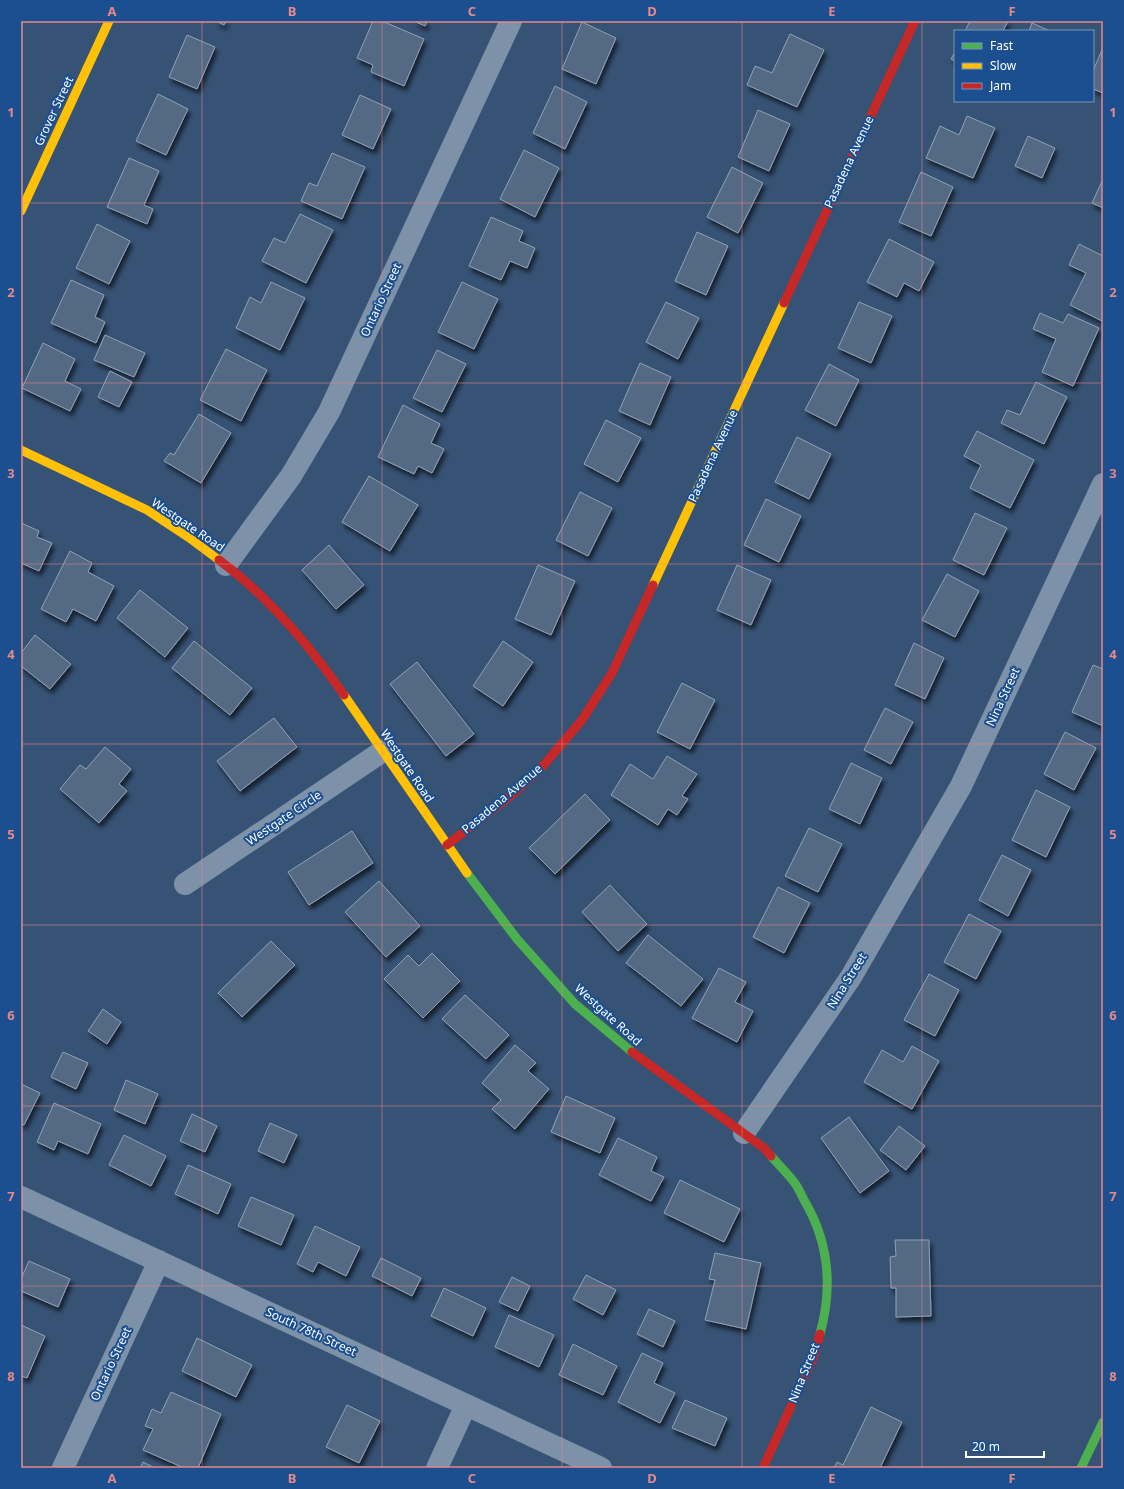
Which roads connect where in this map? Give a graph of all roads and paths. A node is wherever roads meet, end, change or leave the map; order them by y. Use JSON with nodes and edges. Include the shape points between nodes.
{"nodes":[{"id":1,"x":109,"y":21,"type":"edge"},
{"id":2,"x":510,"y":21,"type":"edge"},
{"id":3,"x":915,"y":21,"type":"edge"},
{"id":4,"x":21,"y":211,"type":"edge"},
{"id":5,"x":21,"y":450,"type":"edge"},
{"id":6,"x":1103,"y":484,"type":"edge"},
{"id":7,"x":226,"y":566,"type":"junction"},
{"id":8,"x":382,"y":751,"type":"junction"},
{"id":9,"x":447,"y":845,"type":"junction"},
{"id":10,"x":185,"y":884,"type":"dead end"},
{"id":11,"x":744,"y":1133,"type":"junction"},
{"id":12,"x":21,"y":1197,"type":"edge"},
{"id":13,"x":159,"y":1261,"type":"junction"},
{"id":14,"x":466,"y":1405,"type":"junction"},
{"id":15,"x":1103,"y":1422,"type":"edge"},
{"id":16,"x":63,"y":1468,"type":"edge"},
{"id":17,"x":437,"y":1468,"type":"edge"},
{"id":18,"x":601,"y":1468,"type":"edge"},
{"id":19,"x":763,"y":1468,"type":"edge"},
{"id":20,"x":1081,"y":1468,"type":"edge"}],
"edges":[{"from":1,"to":4,"type":"main road","name":"Grover Street"},
{"from":2,"to":7,"type":"street","name":"Ontario Street","via":[[329,412],[291,476]]},
{"from":3,"to":9,"type":"main road","name":"Pasadena Avenue","via":[[612,673],[582,720],[543,766],[513,794]]},
{"from":5,"to":7,"type":"main road","name":"Westgate Road","via":[[147,510]]},
{"from":6,"to":11,"type":"street","name":"Nina Street","via":[[962,786],[851,977]]},
{"from":7,"to":8,"type":"main road","name":"Westgate Road","via":[[263,598],[304,642]]},
{"from":8,"to":9,"type":"main road","name":"Westgate Road"},
{"from":8,"to":10,"type":"street","name":"Westgate Circle"},
{"from":9,"to":11,"type":"main road","name":"Westgate Road","via":[[517,939],[575,1004],[635,1055]]},
{"from":11,"to":19,"type":"main road","name":"Nina Street","via":[[764,1148],[794,1182],[814,1217],[825,1255],[828,1286],[825,1316],[814,1356]]},
{"from":12,"to":13,"type":"street","name":"South 78th Street"},
{"from":13,"to":14,"type":"street","name":"South 78th Street"},
{"from":13,"to":16,"type":"street","name":"Ontario Street"},
{"from":14,"to":17,"type":"street"},
{"from":14,"to":18,"type":"street","name":"South 78th Street"},
{"from":15,"to":20,"type":"main road"}]}
